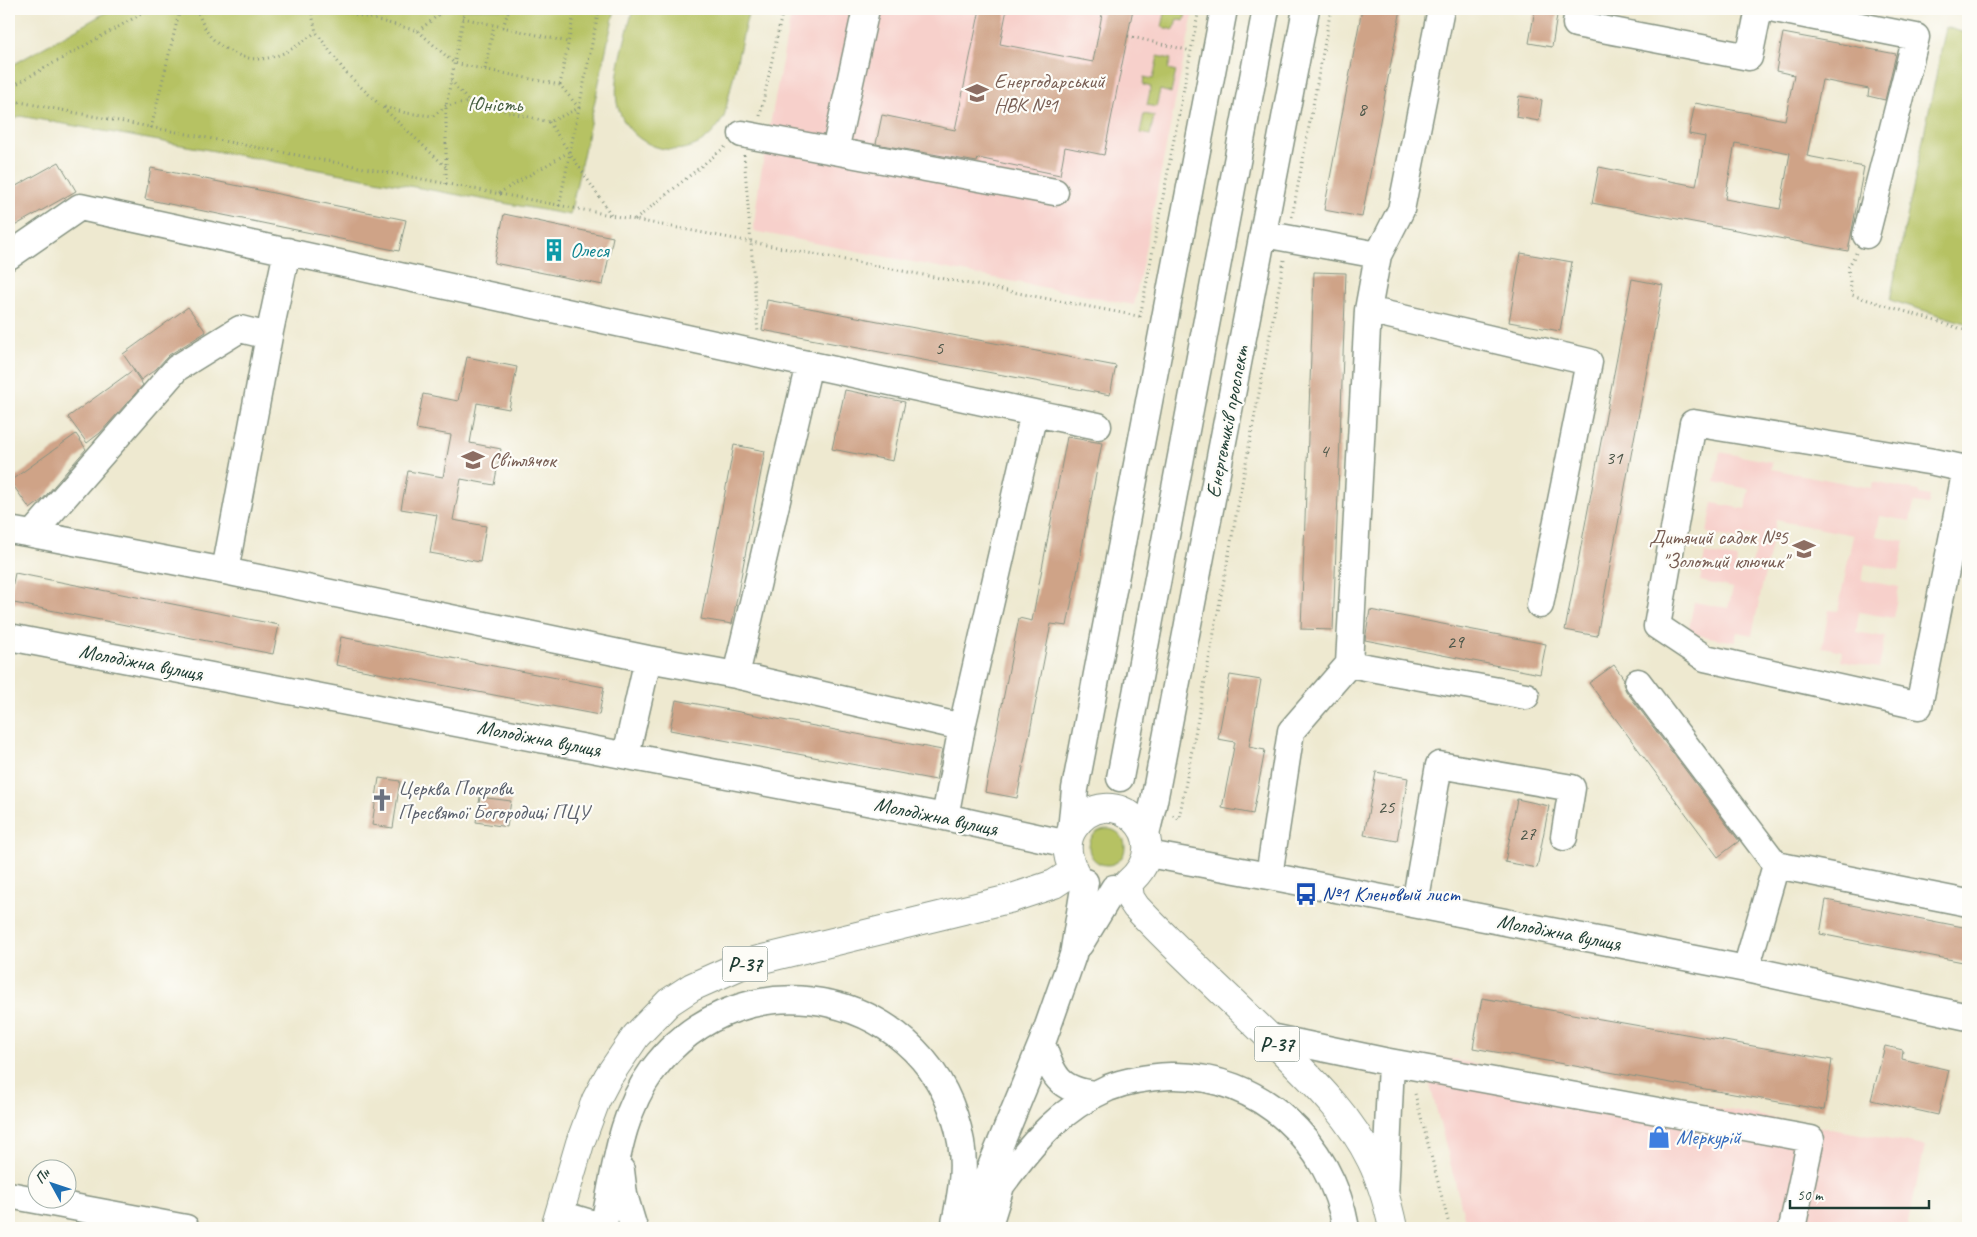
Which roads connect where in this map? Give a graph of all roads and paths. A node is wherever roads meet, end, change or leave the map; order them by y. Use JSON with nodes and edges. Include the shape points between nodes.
{"nodes":[{"id":1,"x":150,"y":9,"type":"edge"},
{"id":2,"x":180,"y":9,"type":"edge"},
{"id":3,"x":196,"y":9,"type":"edge"},
{"id":4,"x":310,"y":9,"type":"edge"},
{"id":5,"x":336,"y":9,"type":"edge"},
{"id":6,"x":446,"y":9,"type":"edge"},
{"id":7,"x":465,"y":9,"type":"edge"},
{"id":8,"x":509,"y":9,"type":"edge"},
{"id":9,"x":575,"y":9,"type":"edge"},
{"id":10,"x":599,"y":9,"type":"edge"},
{"id":11,"x":783,"y":9,"type":"edge"},
{"id":12,"x":866,"y":9,"type":"edge"},
{"id":13,"x":1199,"y":9,"type":"edge"},
{"id":14,"x":1224,"y":9,"type":"edge"},
{"id":15,"x":1266,"y":9,"type":"edge"},
{"id":16,"x":1306,"y":9,"type":"edge"},
{"id":17,"x":1331,"y":9,"type":"edge"},
{"id":18,"x":1441,"y":9,"type":"edge"},
{"id":19,"x":1578,"y":9,"type":"edge"},
{"id":20,"x":1759,"y":9,"type":"edge"},
{"id":21,"x":1790,"y":10,"type":"edge"},
{"id":22,"x":463,"y":18,"type":"junction"},
{"id":23,"x":494,"y":25,"type":"junction"},
{"id":24,"x":503,"y":27,"type":"junction"},
{"id":25,"x":418,"y":31,"type":"junction"},
{"id":26,"x":316,"y":32,"type":"junction"},
{"id":27,"x":1128,"y":36,"type":"dead end"},
{"id":28,"x":568,"y":42,"type":"junction"},
{"id":29,"x":1190,"y":51,"type":"junction"},
{"id":30,"x":454,"y":63,"type":"junction"},
{"id":31,"x":485,"y":70,"type":"junction"},
{"id":32,"x":451,"y":80,"type":"junction"},
{"id":33,"x":560,"y":85,"type":"junction"},
{"id":34,"x":9,"y":88,"type":"edge"},
{"id":35,"x":9,"y":100,"type":"edge"},
{"id":36,"x":470,"y":102,"type":"junction"},
{"id":37,"x":381,"y":106,"type":"junction"},
{"id":38,"x":446,"y":106,"type":"junction"},
{"id":39,"x":579,"y":108,"type":"junction"},
{"id":40,"x":549,"y":122,"type":"junction"},
{"id":41,"x":151,"y":128,"type":"junction"},
{"id":42,"x":749,"y":135,"type":"junction"},
{"id":43,"x":835,"y":151,"type":"junction"},
{"id":44,"x":570,"y":152,"type":"junction"},
{"id":45,"x":446,"y":167,"type":"junction"},
{"id":46,"x":446,"y":184,"type":"junction"},
{"id":47,"x":1055,"y":192,"type":"dead end"},
{"id":48,"x":498,"y":194,"type":"junction"},
{"id":49,"x":559,"y":206,"type":"junction"},
{"id":50,"x":612,"y":216,"type":"junction"},
{"id":51,"x":634,"y":220,"type":"junction"},
{"id":52,"x":1866,"y":235,"type":"joint"},
{"id":53,"x":1276,"y":236,"type":"junction"},
{"id":54,"x":752,"y":243,"type":"junction"},
{"id":55,"x":287,"y":250,"type":"junction"},
{"id":56,"x":1378,"y":255,"type":"junction"},
{"id":57,"x":9,"y":256,"type":"edge"},
{"id":58,"x":1368,"y":310,"type":"junction"},
{"id":59,"x":1152,"y":319,"type":"junction"},
{"id":60,"x":1968,"y":331,"type":"edge"},
{"id":61,"x":269,"y":336,"type":"junction"},
{"id":62,"x":760,"y":354,"type":"junction"},
{"id":63,"x":809,"y":364,"type":"junction"},
{"id":64,"x":1034,"y":413,"type":"junction"},
{"id":65,"x":1098,"y":426,"type":"dead end"},
{"id":66,"x":1967,"y":469,"type":"edge"},
{"id":67,"x":20,"y":532,"type":"edge"},
{"id":68,"x":225,"y":571,"type":"junction"},
{"id":69,"x":1540,"y":605,"type":"dead end"},
{"id":70,"x":9,"y":637,"type":"edge"},
{"id":71,"x":648,"y":659,"type":"junction"},
{"id":72,"x":1349,"y":664,"type":"junction"},
{"id":73,"x":736,"y":676,"type":"junction"},
{"id":74,"x":1638,"y":682,"type":"dead end"},
{"id":75,"x":1526,"y":696,"type":"dead end"},
{"id":76,"x":962,"y":727,"type":"junction"},
{"id":77,"x":626,"y":755,"type":"junction"},
{"id":78,"x":1120,"y":778,"type":"dead end"},
{"id":79,"x":945,"y":817,"type":"junction"},
{"id":80,"x":1179,"y":819,"type":"dead end"},
{"id":81,"x":1069,"y":837,"type":"junction"},
{"id":82,"x":1564,"y":837,"type":"dead end"},
{"id":83,"x":1147,"y":844,"type":"junction"},
{"id":84,"x":1776,"y":865,"type":"junction"},
{"id":85,"x":1079,"y":876,"type":"junction"},
{"id":86,"x":1269,"y":876,"type":"junction"},
{"id":87,"x":1121,"y":886,"type":"junction"},
{"id":88,"x":1968,"y":903,"type":"edge"},
{"id":89,"x":1414,"y":904,"type":"junction"},
{"id":90,"x":1073,"y":956,"type":"junction"},
{"id":91,"x":1746,"y":969,"type":"junction"},
{"id":92,"x":1968,"y":1017,"type":"edge"},
{"id":93,"x":1270,"y":1038,"type":"junction"},
{"id":94,"x":1042,"y":1043,"type":"junction"},
{"id":95,"x":1391,"y":1063,"type":"junction"},
{"id":96,"x":1096,"y":1094,"type":"junction"},
{"id":97,"x":1415,"y":1094,"type":"dead end"},
{"id":98,"x":621,"y":1143,"type":"junction"},
{"id":99,"x":1003,"y":1183,"type":"junction"},
{"id":100,"x":9,"y":1195,"type":"edge"},
{"id":101,"x":1385,"y":1197,"type":"junction"},
{"id":102,"x":558,"y":1221,"type":"edge"},
{"id":103,"x":186,"y":1228,"type":"edge"},
{"id":104,"x":604,"y":1228,"type":"edge"},
{"id":105,"x":634,"y":1228,"type":"edge"},
{"id":106,"x":954,"y":1228,"type":"edge"},
{"id":107,"x":966,"y":1228,"type":"edge"},
{"id":108,"x":988,"y":1228,"type":"edge"},
{"id":109,"x":1346,"y":1228,"type":"edge"},
{"id":110,"x":1393,"y":1228,"type":"edge"},
{"id":111,"x":1450,"y":1228,"type":"edge"},
{"id":112,"x":1792,"y":1228,"type":"edge"}],
"edges":[{"from":1,"to":34,"type":"path"},
{"from":2,"to":41,"type":"path"},
{"from":3,"to":26,"type":"path","via":[[208,33],[222,47],[256,61],[296,48]]},
{"from":4,"to":26,"type":"path"},
{"from":5,"to":25,"type":"path"},
{"from":6,"to":25,"type":"path"},
{"from":7,"to":22,"type":"path"},
{"from":8,"to":24,"type":"path"},
{"from":9,"to":28,"type":"path"},
{"from":10,"to":39,"type":"path"},
{"from":11,"to":42,"type":"path"},
{"from":12,"to":43,"type":"street"},
{"from":13,"to":29,"type":"path"},
{"from":14,"to":59,"type":"street"},
{"from":15,"to":78,"type":"street"},
{"from":16,"to":53,"type":"street","name":"Енергетиків проспект"},
{"from":17,"to":53,"type":"path"},
{"from":18,"to":56,"type":"street","via":[[1401,210]]},
{"from":19,"to":20,"type":"street","via":[[1576,24],[1750,57]]},
{"from":21,"to":52,"type":"street","via":[[1916,37]]},
{"from":22,"to":23,"type":"path"},
{"from":22,"to":30,"type":"path"},
{"from":23,"to":24,"type":"path"},
{"from":23,"to":31,"type":"path"},
{"from":24,"to":28,"type":"path"},
{"from":25,"to":30,"type":"path"},
{"from":26,"to":37,"type":"path","via":[[346,73]]},
{"from":27,"to":29,"type":"path"},
{"from":28,"to":33,"type":"path"},
{"from":29,"to":59,"type":"path"},
{"from":30,"to":31,"type":"path"},
{"from":30,"to":32,"type":"path"},
{"from":31,"to":33,"type":"path"},
{"from":32,"to":36,"type":"path"},
{"from":32,"to":38,"type":"path"},
{"from":33,"to":39,"type":"path"},
{"from":35,"to":41,"type":"path"},
{"from":36,"to":38,"type":"path"},
{"from":36,"to":40,"type":"path"},
{"from":37,"to":38,"type":"path","via":[[433,116]]},
{"from":37,"to":45,"type":"path"},
{"from":38,"to":45,"type":"path"},
{"from":39,"to":40,"type":"path"},
{"from":39,"to":44,"type":"path"},
{"from":40,"to":44,"type":"path"},
{"from":41,"to":46,"type":"path"},
{"from":42,"to":43,"type":"street"},
{"from":42,"to":51,"type":"path"},
{"from":42,"to":54,"type":"path"},
{"from":43,"to":47,"type":"street"},
{"from":44,"to":48,"type":"path"},
{"from":44,"to":49,"type":"path"},
{"from":44,"to":50,"type":"path"},
{"from":45,"to":46,"type":"path"},
{"from":46,"to":48,"type":"path"},
{"from":48,"to":49,"type":"path"},
{"from":49,"to":50,"type":"path"},
{"from":50,"to":51,"type":"path"},
{"from":51,"to":54,"type":"path"},
{"from":52,"to":60,"type":"path","via":[[1848,268],[1852,295]]},
{"from":53,"to":56,"type":"street"},
{"from":53,"to":80,"type":"path"},
{"from":53,"to":83,"type":"street","name":"Енергетиків проспект"},
{"from":54,"to":59,"type":"path"},
{"from":54,"to":62,"type":"path"},
{"from":55,"to":57,"type":"street","via":[[80,207]]},
{"from":55,"to":61,"type":"street"},
{"from":55,"to":62,"type":"street"},
{"from":56,"to":58,"type":"street"},
{"from":58,"to":69,"type":"street","via":[[1589,362]]},
{"from":58,"to":72,"type":"street"},
{"from":59,"to":81,"type":"street"},
{"from":61,"to":67,"type":"street","via":[[240,329],[177,368]]},
{"from":61,"to":68,"type":"street"},
{"from":62,"to":63,"type":"street"},
{"from":63,"to":64,"type":"street"},
{"from":63,"to":73,"type":"street"},
{"from":64,"to":65,"type":"street"},
{"from":64,"to":76,"type":"street"},
{"from":66,"to":66,"type":"street","via":[[1693,423],[1657,626],[1705,658],[1919,706]]},
{"from":67,"to":68,"type":"street"},
{"from":68,"to":71,"type":"street"},
{"from":70,"to":77,"type":"street","name":"Молодіжна вулиця"},
{"from":71,"to":73,"type":"street"},
{"from":71,"to":77,"type":"street"},
{"from":72,"to":75,"type":"street"},
{"from":72,"to":86,"type":"street","via":[[1291,731]]},
{"from":73,"to":76,"type":"street"},
{"from":74,"to":84,"type":"street"},
{"from":76,"to":79,"type":"street"},
{"from":77,"to":79,"type":"street","name":"Молодіжна вулиця"},
{"from":79,"to":81,"type":"street","name":"Молодіжна вулиця"},
{"from":81,"to":83,"type":"main road","via":[[1079,820],[1090,812],[1116,809],[1139,823]]},
{"from":81,"to":85,"type":"main road","via":[[1067,853]]},
{"from":82,"to":89,"type":"street","via":[[1572,788],[1439,765]]},
{"from":83,"to":86,"type":"street","name":"Молодіжна вулиця"},
{"from":83,"to":87,"type":"main road","via":[[1144,866],[1137,876]]},
{"from":84,"to":88,"type":"street"},
{"from":84,"to":91,"type":"street"},
{"from":85,"to":87,"type":"street","via":[[1099,888]]},
{"from":85,"to":90,"type":"street"},
{"from":85,"to":102,"type":"main road","number":"Р-37","via":[[1009,900],[746,963],[669,1002],[636,1036],[604,1084],[586,1122]]},
{"from":86,"to":89,"type":"street","name":"Молодіжна вулиця"},
{"from":87,"to":90,"type":"street"},
{"from":87,"to":93,"type":"main road","number":"Р-37","via":[[1136,907]]},
{"from":89,"to":91,"type":"street","name":"Молодіжна вулиця"},
{"from":90,"to":94,"type":"street"},
{"from":91,"to":92,"type":"street","name":"Молодіжна вулиця"},
{"from":93,"to":95,"type":"street"},
{"from":93,"to":101,"type":"main road","number":"Р-37","via":[[1320,1088],[1350,1125],[1371,1160]]},
{"from":94,"to":96,"type":"street","via":[[1059,1082],[1081,1093]]},
{"from":94,"to":99,"type":"street"},
{"from":94,"to":107,"type":"street"},
{"from":95,"to":101,"type":"street"},
{"from":95,"to":112,"type":"street","via":[[1811,1139]]},
{"from":96,"to":99,"type":"street","via":[[1065,1113],[1043,1132]]},
{"from":96,"to":109,"type":"street","via":[[1143,1078],[1185,1076],[1224,1083],[1262,1100],[1315,1150],[1335,1188]]},
{"from":97,"to":111,"type":"path"},
{"from":98,"to":104,"type":"street"},
{"from":98,"to":105,"type":"street","via":[[624,1195]]},
{"from":98,"to":106,"type":"street","via":[[631,1108],[652,1072],[695,1029],[756,1003],[798,999],[842,1006],[887,1027],[907,1042],[944,1090],[957,1126],[963,1166],[963,1189]]},
{"from":99,"to":108,"type":"street"},
{"from":100,"to":103,"type":"street"},
{"from":101,"to":110,"type":"main road","number":"Р-37"},
{"from":102,"to":104,"type":"street"}]}
